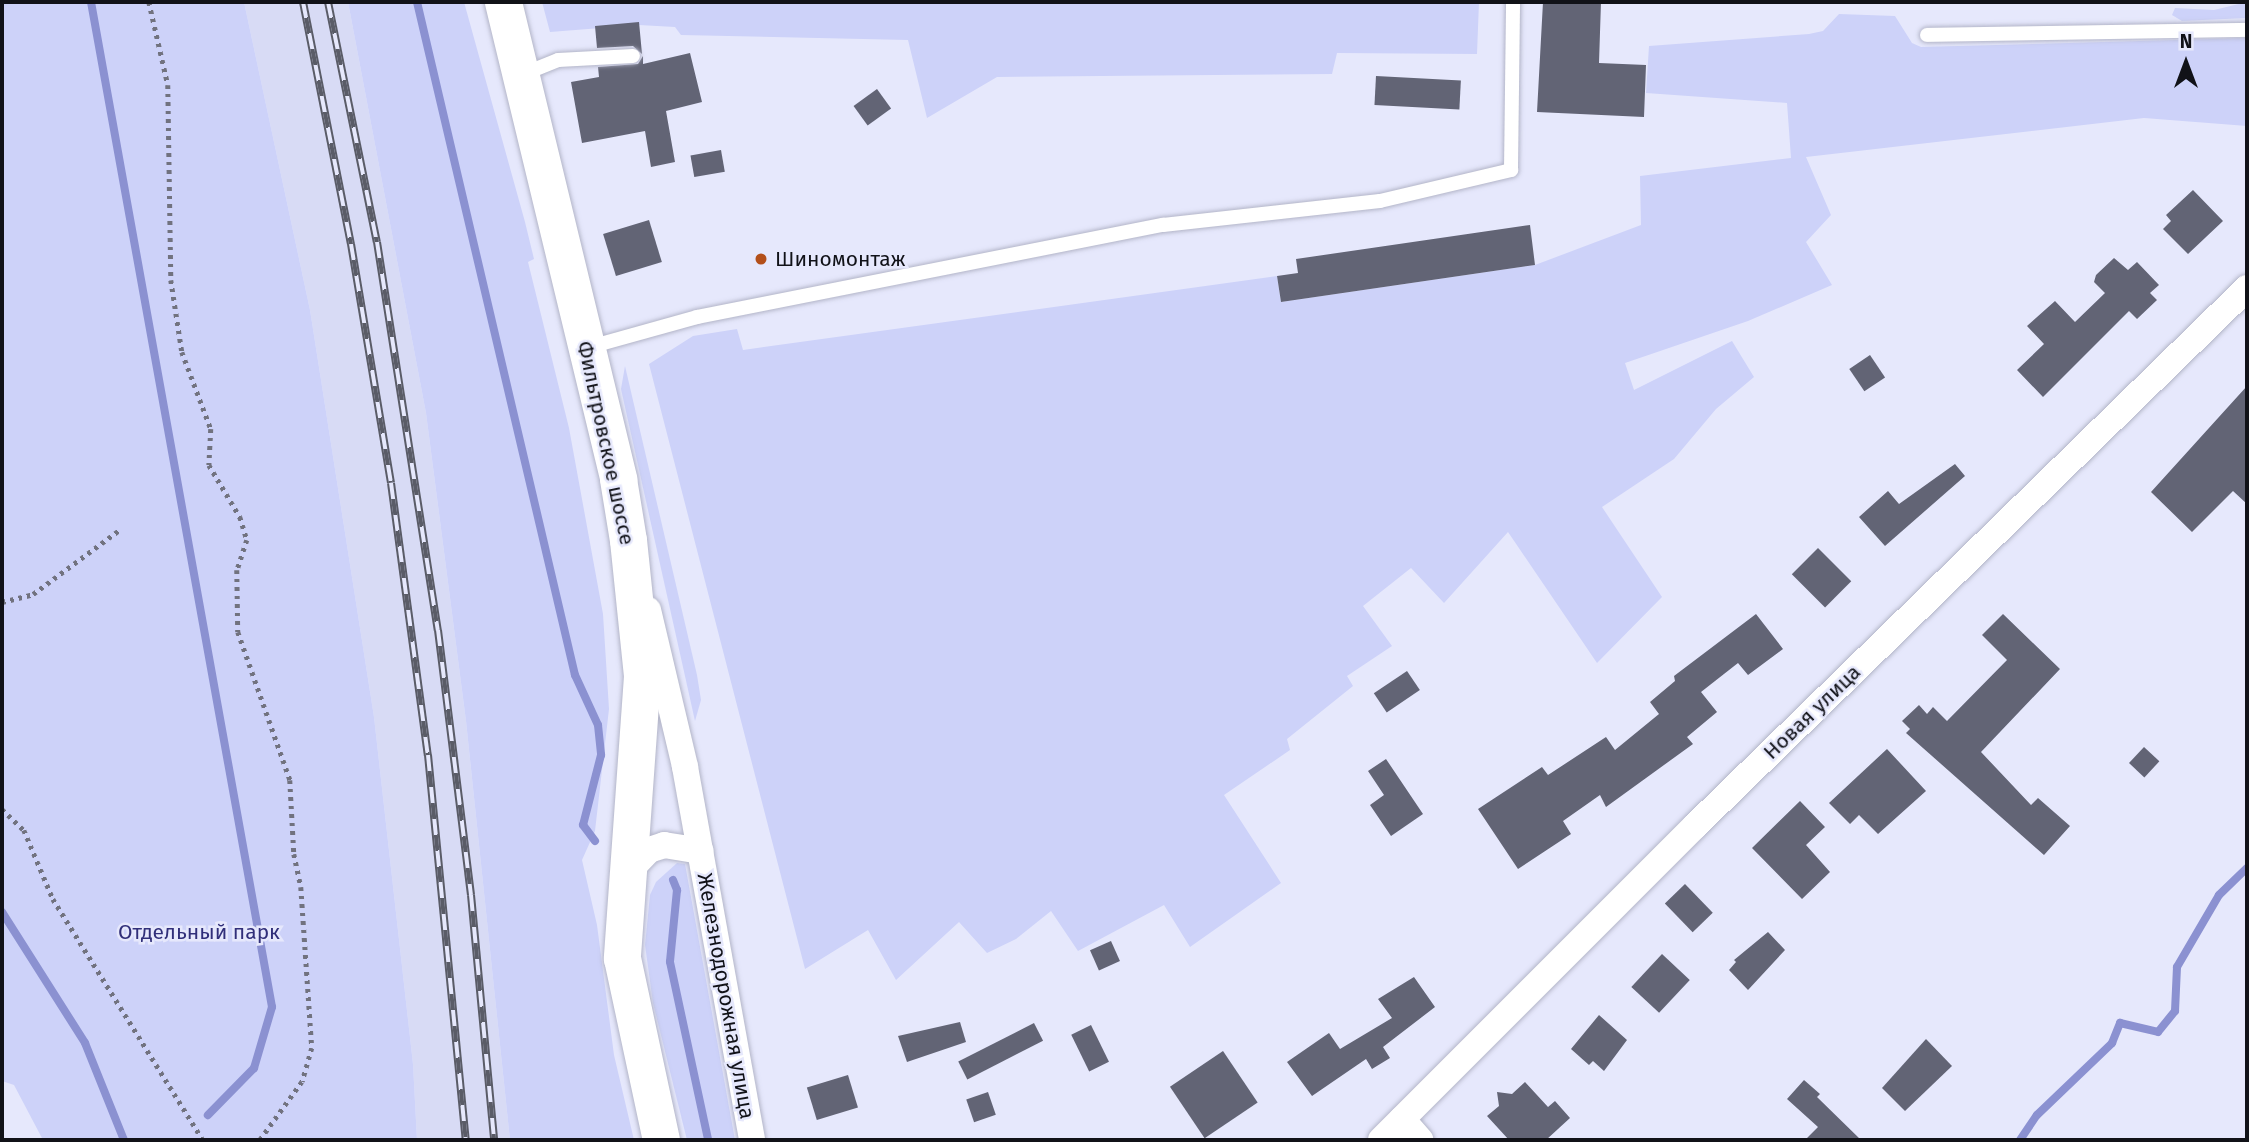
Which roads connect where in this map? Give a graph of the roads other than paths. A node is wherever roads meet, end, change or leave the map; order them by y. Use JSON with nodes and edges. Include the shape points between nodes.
{"nodes":[{"id":1,"x":503,"y":2,"type":"edge"},
{"id":2,"x":1513,"y":2,"type":"edge"},
{"id":3,"x":2247,"y":30,"type":"edge"},
{"id":4,"x":1927,"y":35,"type":"dead end"},
{"id":5,"x":633,"y":56,"type":"dead end"},
{"id":6,"x":521,"y":75,"type":"junction"},
{"id":7,"x":2247,"y":288,"type":"edge"},
{"id":8,"x":586,"y":348,"type":"junction"},
{"id":9,"x":628,"y":540,"type":"junction"},
{"id":10,"x":701,"y":851,"type":"junction"},
{"id":11,"x":626,"y":874,"type":"junction"},
{"id":12,"x":1402,"y":1119,"type":"junction"},
{"id":13,"x":661,"y":1140,"type":"edge"},
{"id":14,"x":752,"y":1140,"type":"edge"},
{"id":15,"x":1381,"y":1140,"type":"edge"},
{"id":16,"x":1420,"y":1140,"type":"edge"}],
"edges":[{"from":1,"to":6,"type":"main road","name":"Фильтровское шоссе"},
{"from":2,"to":8,"type":"lane","via":[[1511,170],[1380,201],[1163,225],[697,317]]},
{"from":3,"to":4,"type":"lane"},
{"from":5,"to":6,"type":"lane","via":[[558,61]]},
{"from":6,"to":8,"type":"main road","name":"Фильтровское шоссе"},
{"from":7,"to":12,"type":"street","name":"Новая улица"},
{"from":8,"to":9,"type":"main road","name":"Фильтровское шоссе"},
{"from":9,"to":10,"type":"street","name":"Железнодорожная улица","via":[[664,669]]},
{"from":9,"to":11,"type":"main road","name":"Фильтровское шоссе","via":[[642,676]]},
{"from":10,"to":11,"type":"street","via":[[664,845],[649,850]]},
{"from":10,"to":14,"type":"street","name":"Железнодорожная улица"},
{"from":11,"to":13,"type":"main road","name":"Фильтровское шоссе","via":[[622,958]]},
{"from":12,"to":15,"type":"street","name":"Новая улица"},
{"from":12,"to":16,"type":"street"}]}
